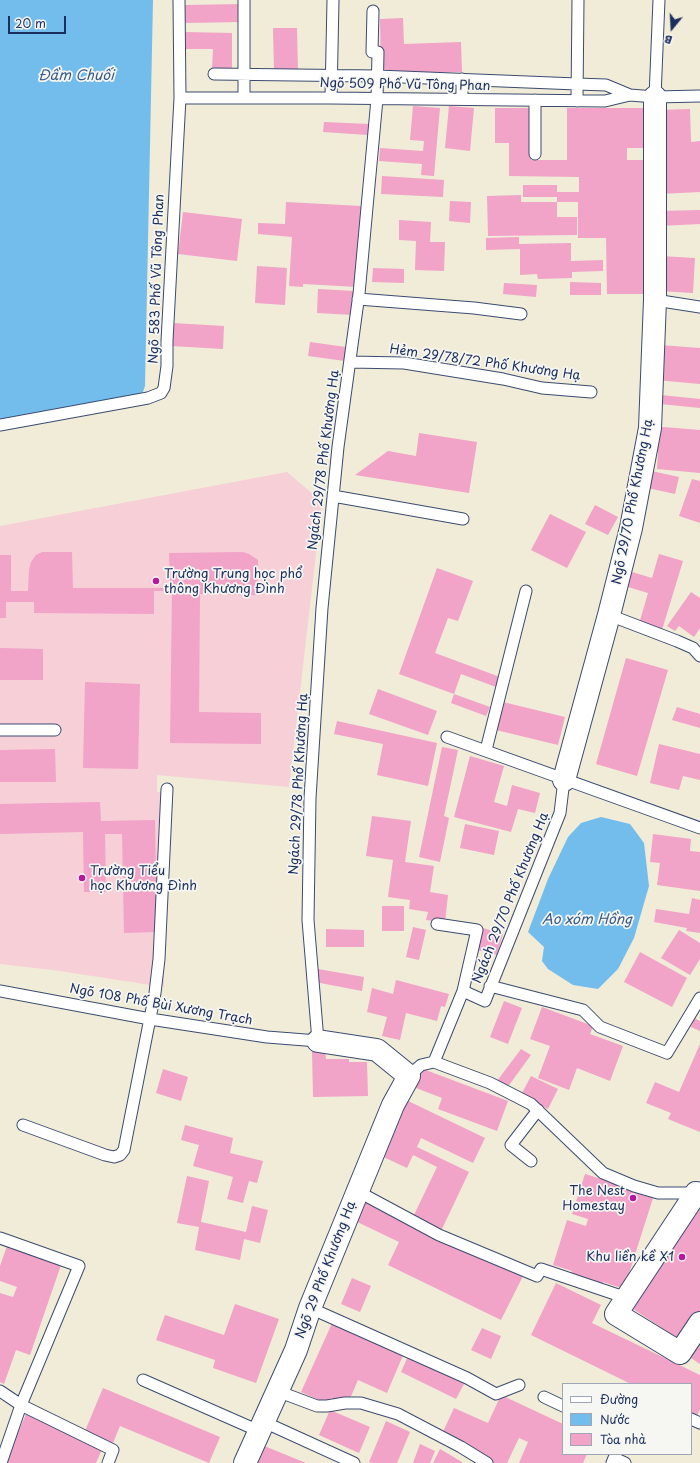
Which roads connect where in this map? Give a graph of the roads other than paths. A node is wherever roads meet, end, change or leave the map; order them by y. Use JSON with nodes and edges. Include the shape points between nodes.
{"nodes":[{"id":1,"x":179,"y":0,"type":"edge"},
{"id":2,"x":244,"y":0,"type":"edge"},
{"id":3,"x":333,"y":0,"type":"edge"},
{"id":4,"x":578,"y":0,"type":"edge"},
{"id":5,"x":659,"y":0,"type":"edge"},
{"id":6,"x":373,"y":11,"type":"dead end"},
{"id":7,"x":214,"y":74,"type":"dead end"},
{"id":8,"x":244,"y":74,"type":"junction"},
{"id":9,"x":331,"y":76,"type":"junction"},
{"id":10,"x":377,"y":76,"type":"junction"},
{"id":11,"x":462,"y":79,"type":"junction"},
{"id":12,"x":521,"y":81,"type":"junction"},
{"id":13,"x":577,"y":84,"type":"junction"},
{"id":14,"x":630,"y":95,"type":"junction"},
{"id":15,"x":700,"y":96,"type":"edge"},
{"id":16,"x":655,"y":97,"type":"junction"},
{"id":17,"x":180,"y":98,"type":"junction"},
{"id":18,"x":244,"y":98,"type":"junction"},
{"id":19,"x":331,"y":98,"type":"junction"},
{"id":20,"x":377,"y":99,"type":"junction"},
{"id":21,"x":462,"y":99,"type":"junction"},
{"id":22,"x":521,"y":100,"type":"junction"},
{"id":23,"x":535,"y":100,"type":"junction"},
{"id":24,"x":577,"y":101,"type":"junction"},
{"id":25,"x":534,"y":154,"type":"dead end"},
{"id":26,"x":358,"y":299,"type":"junction"},
{"id":27,"x":655,"y":300,"type":"junction"},
{"id":28,"x":700,"y":307,"type":"edge"},
{"id":29,"x":521,"y":314,"type":"dead end"},
{"id":30,"x":350,"y":362,"type":"junction"},
{"id":31,"x":591,"y":392,"type":"dead end"},
{"id":32,"x":0,"y":425,"type":"edge"},
{"id":33,"x":334,"y":496,"type":"junction"},
{"id":34,"x":463,"y":519,"type":"dead end"},
{"id":35,"x":526,"y":591,"type":"dead end"},
{"id":36,"x":609,"y":615,"type":"junction"},
{"id":37,"x":700,"y":656,"type":"edge"},
{"id":38,"x":0,"y":730,"type":"edge"},
{"id":39,"x":55,"y":730,"type":"dead end"},
{"id":40,"x":447,"y":737,"type":"dead end"},
{"id":41,"x":486,"y":750,"type":"junction"},
{"id":42,"x":564,"y":780,"type":"junction"},
{"id":43,"x":167,"y":789,"type":"dead end"},
{"id":44,"x":700,"y":828,"type":"edge"},
{"id":45,"x":437,"y":924,"type":"dead end"},
{"id":46,"x":490,"y":986,"type":"junction"},
{"id":47,"x":0,"y":991,"type":"edge"},
{"id":48,"x":463,"y":991,"type":"junction"},
{"id":49,"x":700,"y":998,"type":"edge"},
{"id":50,"x":150,"y":1019,"type":"junction"},
{"id":51,"x":318,"y":1041,"type":"junction"},
{"id":52,"x":434,"y":1062,"type":"junction"},
{"id":53,"x":409,"y":1076,"type":"junction"},
{"id":54,"x":538,"y":1110,"type":"junction"},
{"id":55,"x":23,"y":1125,"type":"dead end"},
{"id":56,"x":531,"y":1161,"type":"dead end"},
{"id":57,"x":357,"y":1191,"type":"junction"},
{"id":58,"x":698,"y":1194,"type":"edge"},
{"id":59,"x":0,"y":1238,"type":"edge"},
{"id":60,"x":618,"y":1295,"type":"dead end"},
{"id":61,"x":310,"y":1308,"type":"junction"},
{"id":62,"x":700,"y":1323,"type":"edge"},
{"id":63,"x":143,"y":1380,"type":"dead end"},
{"id":64,"x":519,"y":1384,"type":"dead end"},
{"id":65,"x":0,"y":1391,"type":"edge"},
{"id":66,"x":277,"y":1391,"type":"junction"},
{"id":67,"x":544,"y":1397,"type":"dead end"},
{"id":68,"x":21,"y":1405,"type":"junction"},
{"id":69,"x":562,"y":1406,"type":"edge"},
{"id":70,"x":261,"y":1426,"type":"junction"},
{"id":71,"x":614,"y":1458,"type":"edge"},
{"id":72,"x":1,"y":1463,"type":"edge"},
{"id":73,"x":108,"y":1463,"type":"edge"},
{"id":74,"x":245,"y":1463,"type":"edge"},
{"id":75,"x":354,"y":1463,"type":"edge"},
{"id":76,"x":486,"y":1463,"type":"edge"},
{"id":77,"x":625,"y":1463,"type":"edge"}],
"edges":[{"from":1,"to":17,"type":"lane","name":"Ngõ 583 Phố Vũ Tông Phan"},
{"from":2,"to":8,"type":"lane"},
{"from":3,"to":9,"type":"lane"},
{"from":4,"to":13,"type":"lane"},
{"from":5,"to":16,"type":"lane"},
{"from":6,"to":10,"type":"lane","name":"Ngách 29/78 Phố Khương Hạ","via":[[372,52],[378,52]]},
{"from":7,"to":8,"type":"lane","name":"Ngõ 509 Phố Vũ Tông Phan"},
{"from":8,"to":9,"type":"lane","name":"Ngõ 509 Phố Vũ Tông Phan"},
{"from":8,"to":18,"type":"lane"},
{"from":9,"to":10,"type":"lane","name":"Ngõ 509 Phố Vũ Tông Phan"},
{"from":9,"to":19,"type":"lane"},
{"from":10,"to":11,"type":"lane","name":"Ngõ 509 Phố Vũ Tông Phan"},
{"from":10,"to":20,"type":"lane","name":"Ngách 29/78 Phố Khương Hạ"},
{"from":11,"to":12,"type":"lane","name":"Ngõ 509 Phố Vũ Tông Phan"},
{"from":11,"to":21,"type":"lane"},
{"from":12,"to":13,"type":"lane","name":"Ngõ 509 Phố Vũ Tông Phan"},
{"from":12,"to":22,"type":"lane"},
{"from":13,"to":14,"type":"lane","name":"Ngõ 509 Phố Vũ Tông Phan","via":[[606,85]]},
{"from":13,"to":24,"type":"lane"},
{"from":14,"to":16,"type":"lane","name":"Ngõ 509 Phố Vũ Tông Phan"},
{"from":14,"to":24,"type":"lane","name":"Ngõ 509 Phố Vũ Tông Phan","via":[[605,101]]},
{"from":15,"to":16,"type":"lane","name":"Ngõ 509 Phố Vũ Tông Phan"},
{"from":16,"to":27,"type":"street","name":"Ngõ 29/70 Phố Khương Hạ"},
{"from":17,"to":18,"type":"lane","name":"Ngõ 509 Phố Vũ Tông Phan"},
{"from":17,"to":32,"type":"lane","name":"Ngõ 583 Phố Vũ Tông Phan","via":[[167,372],[164,388],[161,393],[148,398]]},
{"from":18,"to":19,"type":"lane","name":"Ngõ 509 Phố Vũ Tông Phan"},
{"from":19,"to":20,"type":"lane","name":"Ngõ 509 Phố Vũ Tông Phan"},
{"from":20,"to":21,"type":"lane","name":"Ngõ 509 Phố Vũ Tông Phan"},
{"from":20,"to":26,"type":"lane","name":"Ngách 29/78 Phố Khương Hạ"},
{"from":21,"to":22,"type":"lane","name":"Ngõ 509 Phố Vũ Tông Phan"},
{"from":22,"to":23,"type":"lane","name":"Ngõ 509 Phố Vũ Tông Phan"},
{"from":23,"to":24,"type":"lane","name":"Ngõ 509 Phố Vũ Tông Phan"},
{"from":23,"to":25,"type":"lane"},
{"from":26,"to":29,"type":"lane"},
{"from":26,"to":30,"type":"lane","name":"Ngách 29/78 Phố Khương Hạ"},
{"from":27,"to":28,"type":"lane"},
{"from":27,"to":36,"type":"street","name":"Ngõ 29/70 Phố Khương Hạ","via":[[650,428]]},
{"from":30,"to":31,"type":"lane","name":"Hẻm 29/78/72 Phố Khương Hạ","via":[[404,363],[542,388]]},
{"from":30,"to":33,"type":"lane","name":"Ngách 29/78 Phố Khương Hạ"},
{"from":33,"to":34,"type":"lane"},
{"from":33,"to":51,"type":"lane","name":"Ngách 29/78 Phố Khương Hạ","via":[[322,608],[310,798],[308,920]]},
{"from":35,"to":41,"type":"lane"},
{"from":36,"to":37,"type":"lane","via":[[677,640],[693,648]]},
{"from":36,"to":42,"type":"street","name":"Ngõ 29/70 Phố Khương Hạ"},
{"from":38,"to":39,"type":"lane"},
{"from":40,"to":41,"type":"lane"},
{"from":41,"to":42,"type":"lane"},
{"from":42,"to":44,"type":"lane"},
{"from":42,"to":46,"type":"lane","name":"Ngách 29/70 Phố Khương Hạ","via":[[560,813]]},
{"from":43,"to":50,"type":"lane","via":[[159,959]]},
{"from":45,"to":48,"type":"lane","via":[[477,930]]},
{"from":46,"to":48,"type":"lane","name":"Ngách 29/70 Phố Khương Hạ","via":[[485,1001]]},
{"from":46,"to":49,"type":"lane","via":[[583,1010],[600,1027],[667,1053]]},
{"from":47,"to":50,"type":"lane","name":"Ngõ 108 Phố Bùi Xương Trạch"},
{"from":48,"to":52,"type":"lane"},
{"from":50,"to":51,"type":"lane","name":"Ngõ 108 Phố Bùi Xương Trạch","via":[[267,1037]]},
{"from":50,"to":55,"type":"lane","via":[[124,1150],[120,1155],[105,1155]]},
{"from":51,"to":53,"type":"street","via":[[377,1050]]},
{"from":52,"to":53,"type":"lane","name":"Ngõ 29 Phố Khương Hạ","via":[[421,1065]]},
{"from":52,"to":54,"type":"lane","via":[[490,1083]]},
{"from":53,"to":57,"type":"street","name":"Ngõ 29 Phố Khương Hạ","via":[[393,1105]]},
{"from":54,"to":56,"type":"lane","via":[[511,1145]]},
{"from":54,"to":58,"type":"lane","via":[[603,1173],[658,1194]]},
{"from":57,"to":60,"type":"lane","via":[[439,1235],[537,1276],[541,1269]]},
{"from":57,"to":61,"type":"street","name":"Ngõ 29 Phố Khương Hạ"},
{"from":58,"to":62,"type":"street","via":[[616,1314],[680,1353]]},
{"from":59,"to":68,"type":"lane","via":[[79,1266]]},
{"from":61,"to":64,"type":"lane","via":[[467,1378],[496,1394]]},
{"from":61,"to":66,"type":"street","name":"Ngõ 29 Phố Khương Hạ","via":[[296,1350]]},
{"from":63,"to":70,"type":"lane"},
{"from":65,"to":68,"type":"lane"},
{"from":66,"to":70,"type":"street","name":"Ngõ 29 Phố Khương Hạ"},
{"from":66,"to":76,"type":"lane","via":[[317,1406],[345,1402],[361,1403],[398,1414]]},
{"from":67,"to":69,"type":"lane"},
{"from":68,"to":72,"type":"lane"},
{"from":68,"to":73,"type":"lane","via":[[113,1450]]},
{"from":70,"to":74,"type":"street","name":"Ngõ 29 Phố Khương Hạ"},
{"from":70,"to":75,"type":"lane"},
{"from":71,"to":77,"type":"lane"}]}
